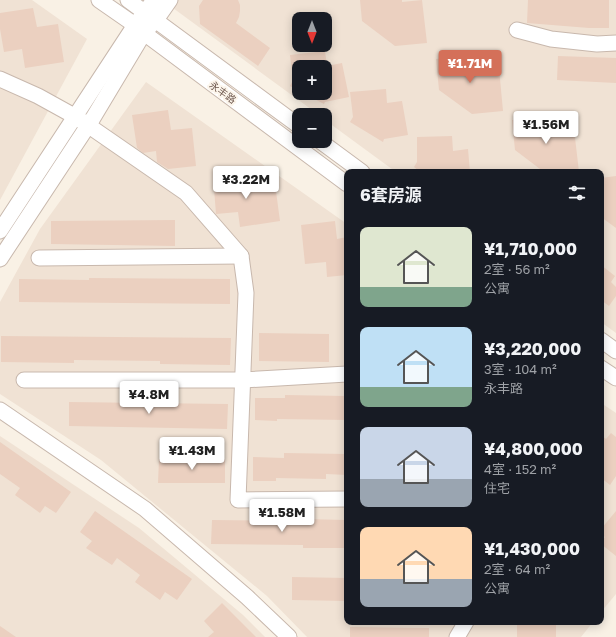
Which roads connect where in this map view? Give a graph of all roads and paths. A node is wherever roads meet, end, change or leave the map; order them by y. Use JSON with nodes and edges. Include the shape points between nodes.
{"nodes":[{"id":1,"x":99,"y":0,"type":"edge"},
{"id":2,"x":128,"y":0,"type":"edge"},
{"id":3,"x":170,"y":0,"type":"edge"},
{"id":4,"x":152,"y":11,"type":"edge"},
{"id":5,"x":140,"y":30,"type":"junction"},
{"id":6,"x":517,"y":30,"type":"dead end"},
{"id":7,"x":616,"y":43,"type":"edge"},
{"id":8,"x":0,"y":79,"type":"edge"},
{"id":9,"x":82,"y":121,"type":"junction"},
{"id":10,"x":292,"y":121,"type":"edge"},
{"id":11,"x":329,"y":148,"type":"edge"},
{"id":12,"x":358,"y":169,"type":"edge"},
{"id":13,"x":344,"y":182,"type":"edge"},
{"id":14,"x":0,"y":231,"type":"edge"},
{"id":15,"x":241,"y":256,"type":"junction"},
{"id":16,"x":40,"y":258,"type":"dead end"},
{"id":17,"x":0,"y":259,"type":"edge"},
{"id":18,"x":604,"y":342,"type":"edge"},
{"id":19,"x":616,"y":351,"type":"edge"},
{"id":20,"x":604,"y":370,"type":"edge"},
{"id":21,"x":344,"y":374,"type":"edge"},
{"id":22,"x":616,"y":378,"type":"edge"},
{"id":23,"x":24,"y":380,"type":"dead end"},
{"id":24,"x":243,"y":380,"type":"junction"},
{"id":25,"x":0,"y":410,"type":"edge"},
{"id":26,"x":344,"y":498,"type":"edge"},
{"id":27,"x":464,"y":625,"type":"edge"},
{"id":28,"x":289,"y":637,"type":"edge"},
{"id":29,"x":457,"y":637,"type":"edge"}],
"edges":[{"from":1,"to":5,"type":"street","name":"永丰路"},
{"from":2,"to":4,"type":"street","name":"永丰路"},
{"from":3,"to":4,"type":"street"},
{"from":4,"to":5,"type":"street"},
{"from":4,"to":10,"type":"street","name":"永丰路"},
{"from":5,"to":9,"type":"street"},
{"from":5,"to":13,"type":"street","name":"永丰路"},
{"from":6,"to":7,"type":"street","via":[[551,40]]},
{"from":8,"to":9,"type":"street","via":[[38,96]]},
{"from":9,"to":14,"type":"street"},
{"from":9,"to":15,"type":"street","via":[[186,193]]},
{"from":9,"to":17,"type":"street"},
{"from":11,"to":12,"type":"street"},
{"from":15,"to":16,"type":"street"},
{"from":15,"to":24,"type":"street","via":[[246,293]]},
{"from":18,"to":19,"type":"street"},
{"from":20,"to":22,"type":"street"},
{"from":21,"to":24,"type":"street"},
{"from":23,"to":24,"type":"street"},
{"from":24,"to":26,"type":"street","via":[[238,500]]},
{"from":25,"to":28,"type":"street","via":[[146,509]]},
{"from":27,"to":29,"type":"street"}]}
